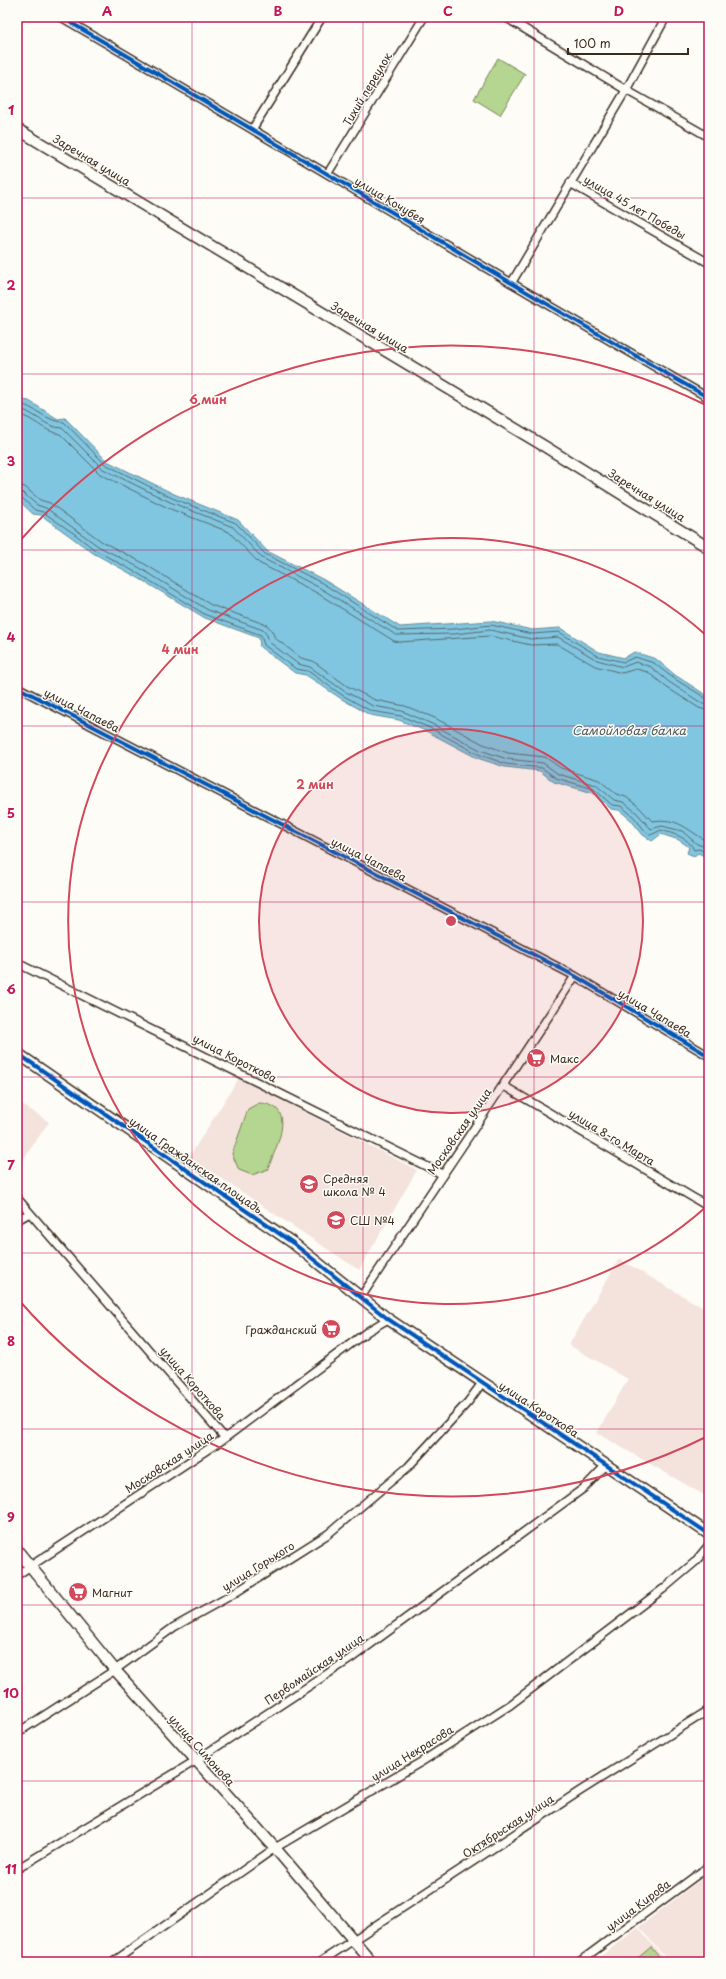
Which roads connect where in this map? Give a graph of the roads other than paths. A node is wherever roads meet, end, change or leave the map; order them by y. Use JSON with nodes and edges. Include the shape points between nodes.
{"nodes":[{"id":1,"x":61,"y":17,"type":"edge"},
{"id":2,"x":322,"y":17,"type":"edge"},
{"id":3,"x":424,"y":17,"type":"edge"},
{"id":4,"x":504,"y":17,"type":"edge"},
{"id":5,"x":666,"y":17,"type":"edge"},
{"id":6,"x":626,"y":90,"type":"junction"},
{"id":7,"x":17,"y":128,"type":"edge"},
{"id":8,"x":253,"y":128,"type":"junction"},
{"id":9,"x":709,"y":137,"type":"edge"},
{"id":10,"x":328,"y":173,"type":"junction"},
{"id":11,"x":570,"y":183,"type":"junction"},
{"id":12,"x":709,"y":263,"type":"edge"},
{"id":13,"x":512,"y":282,"type":"junction"},
{"id":14,"x":709,"y":398,"type":"edge"},
{"id":15,"x":709,"y":548,"type":"edge"},
{"id":16,"x":17,"y":687,"type":"edge"},
{"id":17,"x":17,"y":962,"type":"edge"},
{"id":18,"x":575,"y":976,"type":"junction"},
{"id":19,"x":17,"y":1052,"type":"edge"},
{"id":20,"x":709,"y":1056,"type":"edge"},
{"id":21,"x":504,"y":1086,"type":"junction"},
{"id":22,"x":442,"y":1174,"type":"junction"},
{"id":23,"x":17,"y":1198,"type":"edge"},
{"id":24,"x":709,"y":1208,"type":"edge"},
{"id":25,"x":30,"y":1213,"type":"junction"},
{"id":26,"x":17,"y":1220,"type":"edge"},
{"id":27,"x":361,"y":1297,"type":"junction"},
{"id":28,"x":388,"y":1319,"type":"junction"},
{"id":29,"x":482,"y":1383,"type":"junction"},
{"id":30,"x":225,"y":1438,"type":"junction"},
{"id":31,"x":607,"y":1464,"type":"junction"},
{"id":32,"x":709,"y":1534,"type":"edge"},
{"id":33,"x":709,"y":1545,"type":"edge"},
{"id":34,"x":17,"y":1550,"type":"edge"},
{"id":35,"x":31,"y":1566,"type":"junction"},
{"id":36,"x":17,"y":1575,"type":"edge"},
{"id":37,"x":115,"y":1670,"type":"junction"},
{"id":38,"x":709,"y":1710,"type":"edge"},
{"id":39,"x":17,"y":1733,"type":"edge"},
{"id":40,"x":195,"y":1761,"type":"junction"},
{"id":41,"x":275,"y":1848,"type":"junction"},
{"id":42,"x":709,"y":1866,"type":"edge"},
{"id":43,"x":17,"y":1869,"type":"edge"},
{"id":44,"x":353,"y":1941,"type":"junction"},
{"id":45,"x":113,"y":1962,"type":"edge"},
{"id":46,"x":320,"y":1962,"type":"edge"},
{"id":47,"x":372,"y":1962,"type":"edge"},
{"id":48,"x":579,"y":1962,"type":"edge"}],
"edges":[{"from":1,"to":8,"type":"street","name":"улица Кочубея"},
{"from":2,"to":8,"type":"street"},
{"from":3,"to":10,"type":"street","name":"Тихий переулок"},
{"from":4,"to":6,"type":"street"},
{"from":5,"to":6,"type":"street"},
{"from":6,"to":9,"type":"street"},
{"from":6,"to":11,"type":"street"},
{"from":7,"to":15,"type":"street","name":"Заречная улица"},
{"from":8,"to":10,"type":"street","name":"улица Кочубея"},
{"from":10,"to":13,"type":"street","name":"улица Кочубея"},
{"from":11,"to":12,"type":"street","name":"улица 45 лет Победы"},
{"from":11,"to":13,"type":"street"},
{"from":13,"to":14,"type":"street","name":"улица Кочубея"},
{"from":16,"to":18,"type":"street","name":"улица Чапаева"},
{"from":17,"to":22,"type":"street","name":"улица Короткова"},
{"from":18,"to":20,"type":"street","name":"улица Чапаева"},
{"from":18,"to":21,"type":"street","name":"Московская улица"},
{"from":19,"to":27,"type":"street","name":"улица Гражданская площадь","via":[[293,1243]]},
{"from":21,"to":22,"type":"street","name":"Московская улица"},
{"from":21,"to":24,"type":"street","name":"улица 8-го Марта"},
{"from":22,"to":27,"type":"street","name":"Московская улица"},
{"from":23,"to":25,"type":"street","name":"улица Короткова"},
{"from":25,"to":26,"type":"street"},
{"from":25,"to":30,"type":"street","name":"улица Короткова"},
{"from":27,"to":28,"type":"street","name":"улица Короткова"},
{"from":28,"to":29,"type":"street","name":"улица Короткова"},
{"from":28,"to":30,"type":"street","name":"Московская улица","via":[[368,1331]]},
{"from":29,"to":31,"type":"street","name":"улица Короткова"},
{"from":29,"to":37,"type":"street","name":"улица Горького","via":[[468,1402],[408,1466],[328,1534],[230,1596],[174,1627]]},
{"from":30,"to":35,"type":"street","name":"Московская улица"},
{"from":31,"to":32,"type":"street","name":"улица Короткова"},
{"from":31,"to":40,"type":"street","name":"Первомайская улица","via":[[584,1488],[353,1657]]},
{"from":33,"to":41,"type":"street","name":"улица Некрасова","via":[[695,1562],[663,1589],[510,1705],[421,1762]]},
{"from":34,"to":35,"type":"street","name":"улица Симонова"},
{"from":35,"to":36,"type":"street","name":"Московская улица"},
{"from":35,"to":37,"type":"street","name":"улица Симонова"},
{"from":37,"to":39,"type":"street","name":"улица Горького"},
{"from":37,"to":40,"type":"street","name":"улица Симонова"},
{"from":38,"to":44,"type":"street","name":"Октябрьская улица","via":[[580,1791]]},
{"from":40,"to":41,"type":"street","name":"улица Симонова"},
{"from":40,"to":43,"type":"street","name":"Первомайская улица"},
{"from":41,"to":44,"type":"street","name":"улица Симонова"},
{"from":41,"to":45,"type":"street","name":"улица Некрасова"},
{"from":42,"to":48,"type":"street","name":"улица Кирова"},
{"from":44,"to":46,"type":"street","name":"Октябрьская улица"},
{"from":44,"to":47,"type":"street","name":"улица Симонова"}]}
